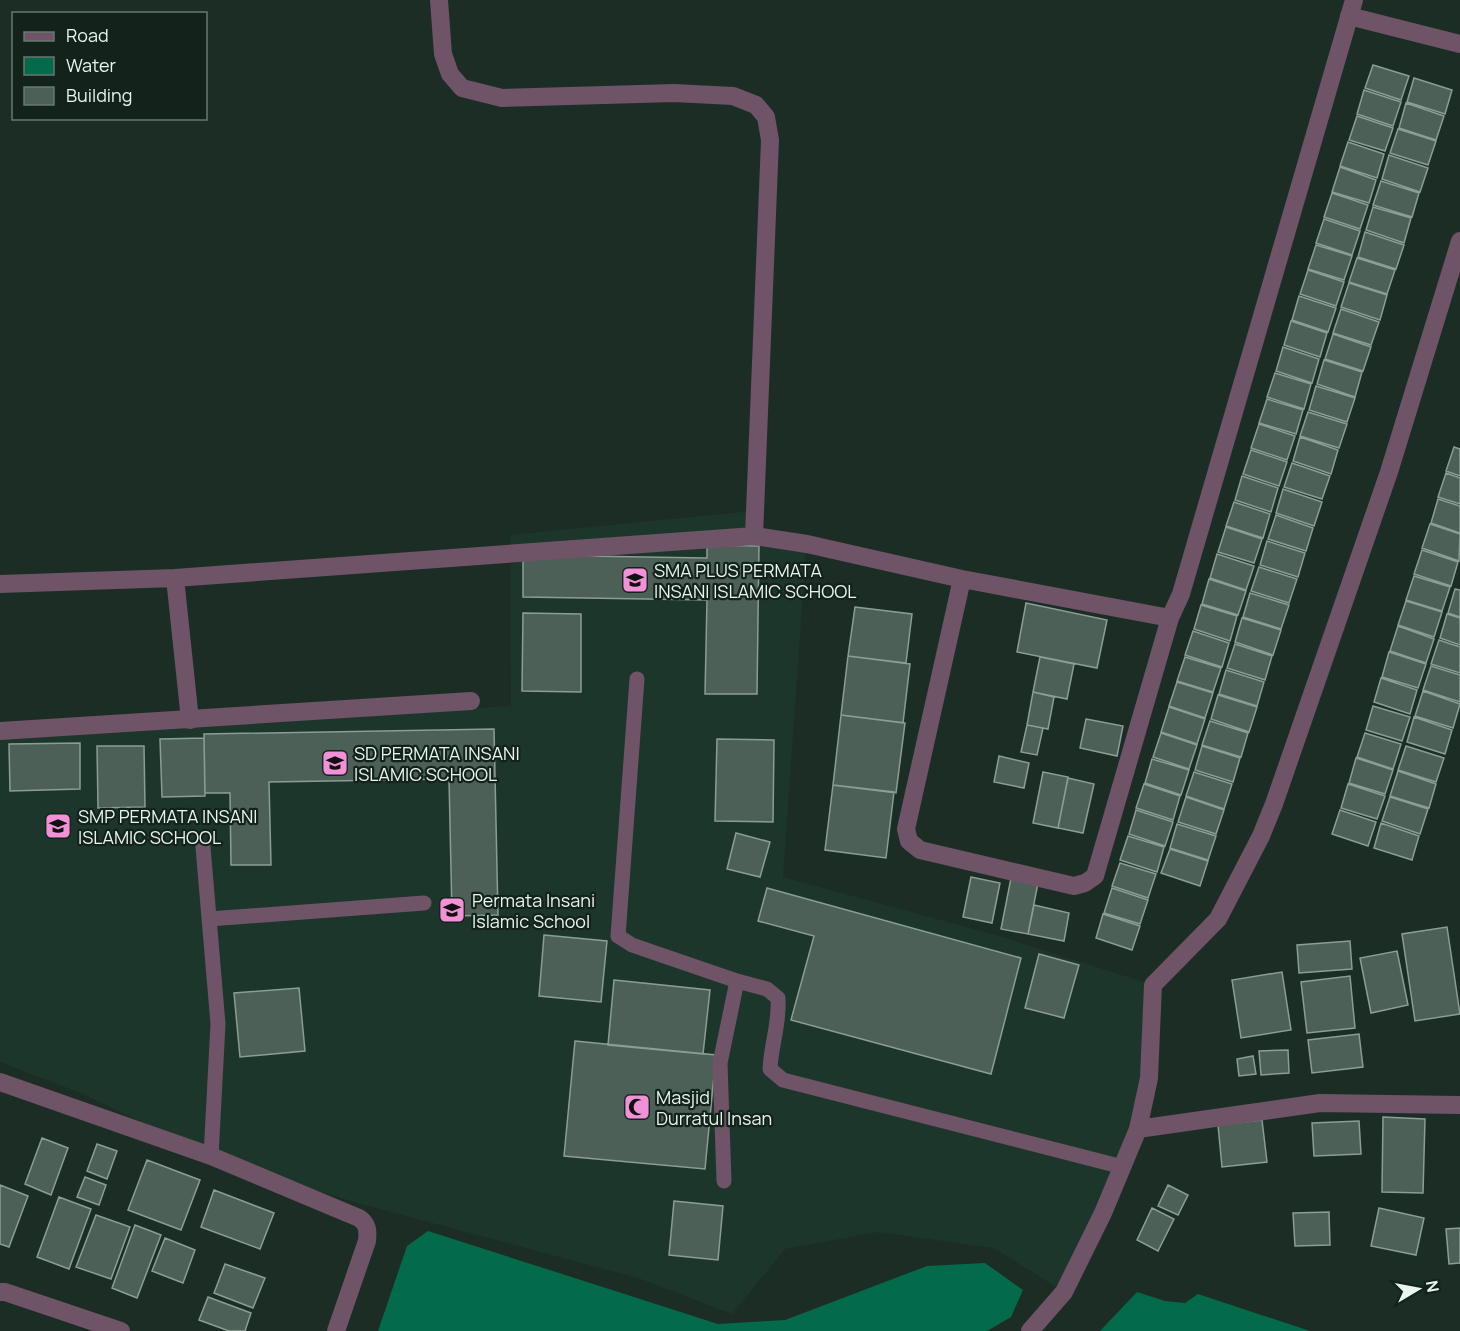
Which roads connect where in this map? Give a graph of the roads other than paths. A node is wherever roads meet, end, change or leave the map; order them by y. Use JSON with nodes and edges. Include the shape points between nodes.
{"nodes":[{"id":1,"x":439,"y":0,"type":"edge"},
{"id":2,"x":1352,"y":8,"type":"edge"},
{"id":3,"x":1460,"y":44,"type":"edge"},
{"id":4,"x":1460,"y":241,"type":"edge"},
{"id":5,"x":754,"y":536,"type":"junction"},
{"id":6,"x":175,"y":578,"type":"junction"},
{"id":7,"x":962,"y":579,"type":"junction"},
{"id":8,"x":0,"y":584,"type":"edge"},
{"id":9,"x":1170,"y":618,"type":"junction"},
{"id":10,"x":637,"y":679,"type":"dead end"},
{"id":11,"x":471,"y":701,"type":"dead end"},
{"id":12,"x":190,"y":720,"type":"junction"},
{"id":13,"x":0,"y":731,"type":"edge"},
{"id":14,"x":203,"y":847,"type":"dead end"},
{"id":15,"x":424,"y":903,"type":"dead end"},
{"id":16,"x":208,"y":919,"type":"junction"},
{"id":17,"x":737,"y":981,"type":"junction"},
{"id":18,"x":0,"y":1082,"type":"edge"},
{"id":19,"x":1460,"y":1105,"type":"edge"},
{"id":20,"x":1138,"y":1129,"type":"junction"},
{"id":21,"x":212,"y":1156,"type":"junction"},
{"id":22,"x":1123,"y":1167,"type":"junction"},
{"id":23,"x":724,"y":1181,"type":"dead end"},
{"id":24,"x":0,"y":1292,"type":"edge"},
{"id":25,"x":121,"y":1331,"type":"edge"},
{"id":26,"x":336,"y":1331,"type":"edge"},
{"id":27,"x":1030,"y":1331,"type":"edge"}],
"edges":[{"from":1,"to":5,"type":"street","via":[[443,54],[450,74],[462,88],[502,98],[674,93],[733,96],[756,105],[766,117],[770,140]]},
{"from":2,"to":3,"type":"street"},
{"from":2,"to":9,"type":"street","via":[[1181,594]]},
{"from":4,"to":20,"type":"street","via":[[1389,472],[1261,836],[1218,919],[1153,985],[1149,1078]]},
{"from":5,"to":6,"type":"street"},
{"from":5,"to":7,"type":"street"},
{"from":6,"to":8,"type":"street"},
{"from":6,"to":12,"type":"street"},
{"from":7,"to":9,"type":"street"},
{"from":7,"to":9,"type":"street","via":[[906,829],[909,840],[920,850],[1074,886],[1095,876]]},
{"from":10,"to":17,"type":"lane","via":[[618,936],[632,945]]},
{"from":11,"to":12,"type":"street"},
{"from":12,"to":13,"type":"street"},
{"from":14,"to":16,"type":"lane"},
{"from":15,"to":16,"type":"lane"},
{"from":16,"to":21,"type":"lane","via":[[218,1024]]},
{"from":17,"to":22,"type":"lane","via":[[767,989],[778,998],[770,1069],[783,1080]]},
{"from":17,"to":23,"type":"lane","via":[[720,1063]]},
{"from":18,"to":21,"type":"street"},
{"from":19,"to":20,"type":"street","via":[[1320,1103]]},
{"from":20,"to":22,"type":"street"},
{"from":21,"to":26,"type":"street","via":[[366,1222],[367,1241]]},
{"from":22,"to":27,"type":"street","via":[[1064,1292]]},
{"from":24,"to":25,"type":"street"}]}
